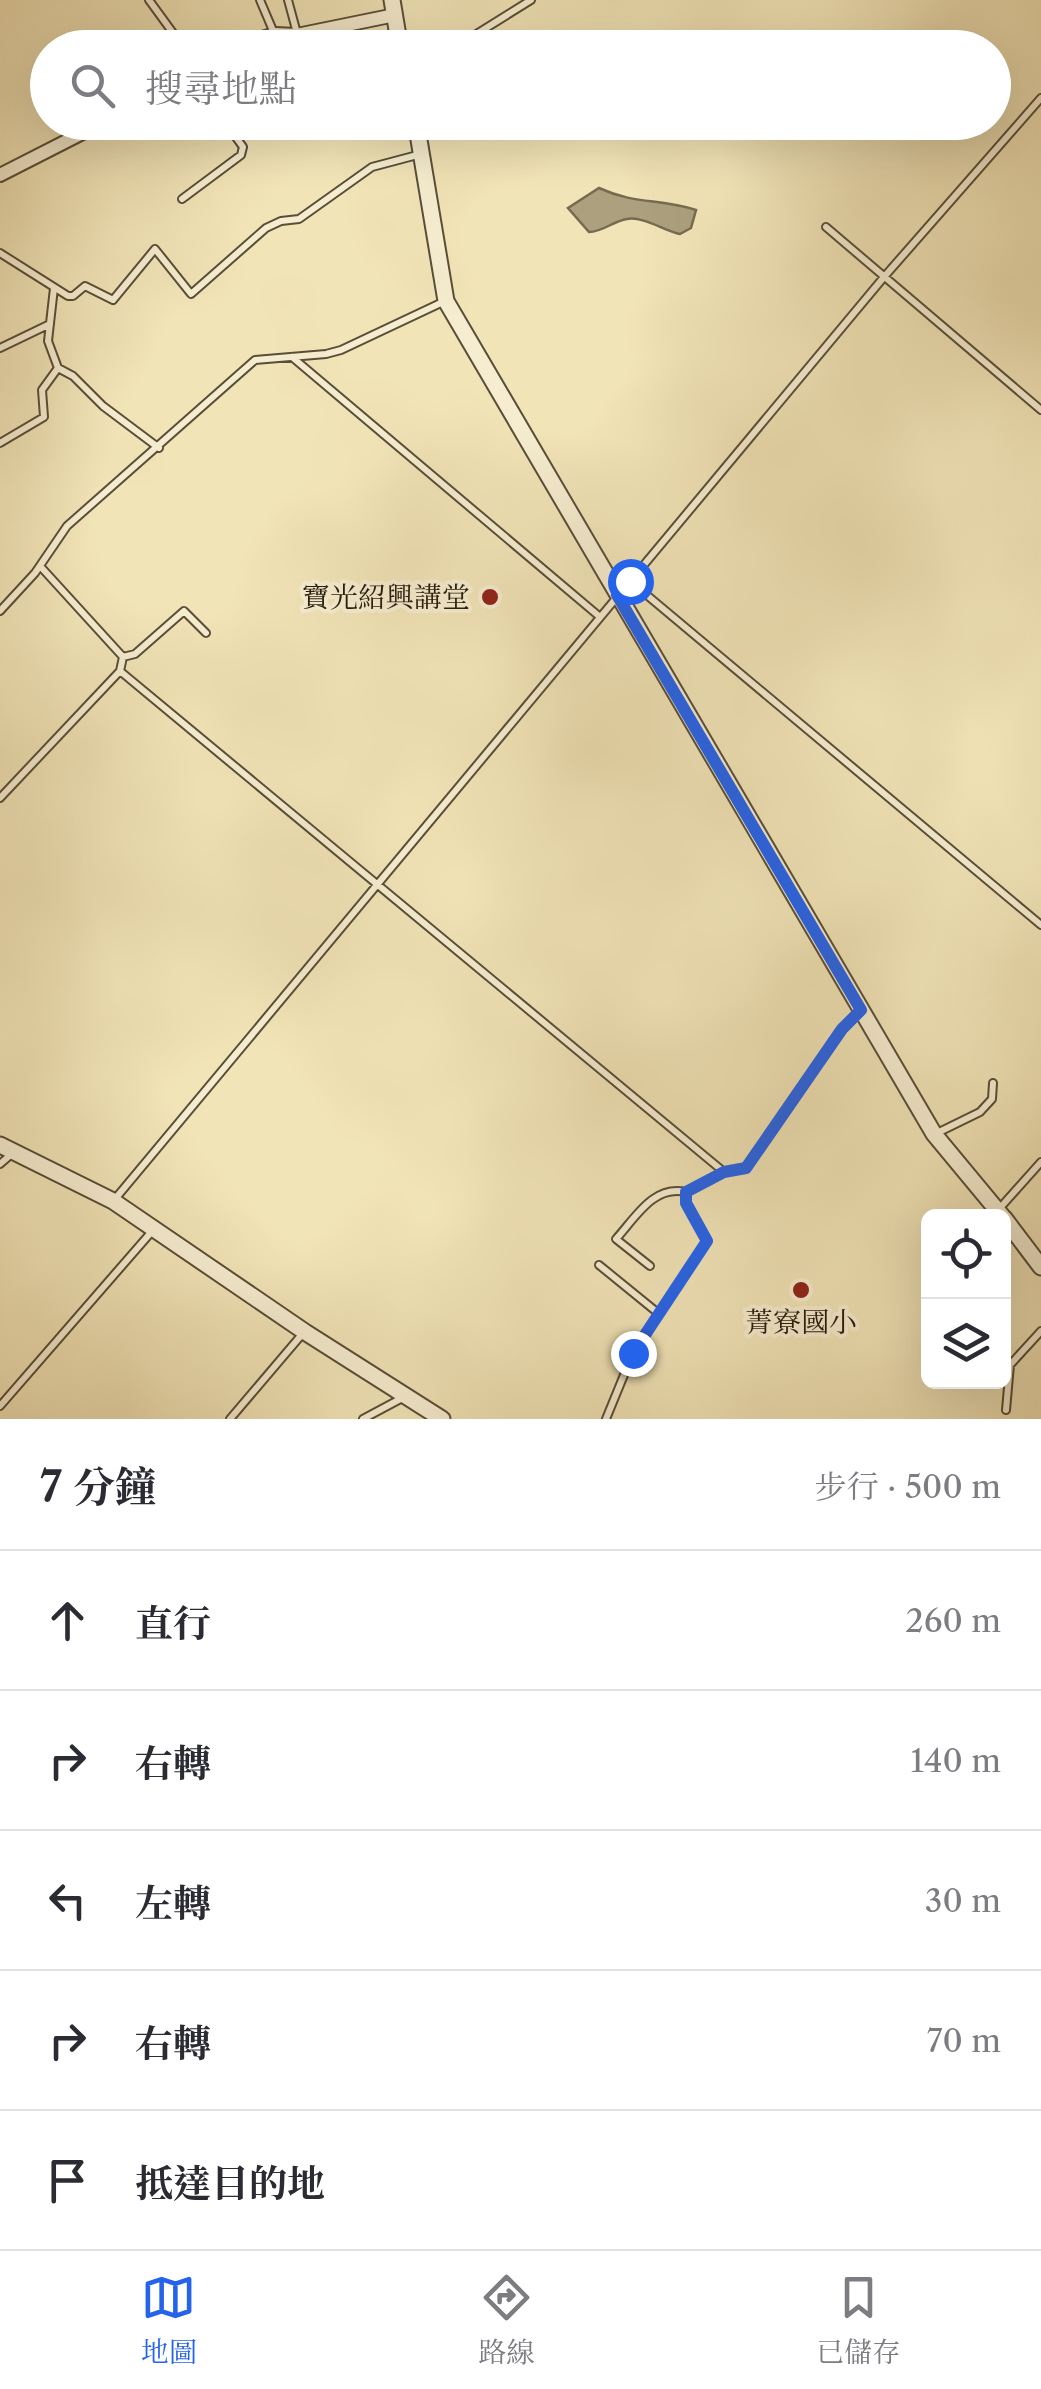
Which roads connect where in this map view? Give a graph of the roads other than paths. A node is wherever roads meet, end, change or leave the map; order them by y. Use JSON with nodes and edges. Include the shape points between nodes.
{"nodes":[{"id":1,"x":149,"y":0,"type":"edge"},
{"id":2,"x":260,"y":0,"type":"edge"},
{"id":3,"x":288,"y":0,"type":"edge"},
{"id":4,"x":531,"y":0,"type":"edge"},
{"id":5,"x":394,"y":8,"type":"edge"},
{"id":6,"x":171,"y":30,"type":"edge"},
{"id":7,"x":273,"y":30,"type":"edge"},
{"id":8,"x":296,"y":30,"type":"edge"},
{"id":9,"x":331,"y":30,"type":"edge"},
{"id":10,"x":483,"y":30,"type":"edge"},
{"id":11,"x":1041,"y":98,"type":"edge"},
{"id":12,"x":1011,"y":132,"type":"edge"},
{"id":13,"x":69,"y":140,"type":"edge"},
{"id":14,"x":240,"y":140,"type":"edge"},
{"id":15,"x":419,"y":140,"type":"edge"},
{"id":16,"x":1004,"y":140,"type":"edge"},
{"id":17,"x":422,"y":153,"type":"junction"},
{"id":18,"x":0,"y":175,"type":"edge"},
{"id":19,"x":182,"y":199,"type":"dead end"},
{"id":20,"x":826,"y":227,"type":"dead end"},
{"id":21,"x":0,"y":252,"type":"edge"},
{"id":22,"x":884,"y":277,"type":"junction"},
{"id":23,"x":54,"y":288,"type":"junction"},
{"id":24,"x":446,"y":301,"type":"junction"},
{"id":25,"x":50,"y":324,"type":"junction"},
{"id":26,"x":0,"y":348,"type":"edge"},
{"id":27,"x":291,"y":356,"type":"junction"},
{"id":28,"x":58,"y":368,"type":"junction"},
{"id":29,"x":1041,"y":410,"type":"edge"},
{"id":30,"x":0,"y":443,"type":"edge"},
{"id":31,"x":158,"y":448,"type":"junction"},
{"id":32,"x":40,"y":566,"type":"junction"},
{"id":33,"x":630,"y":581,"type":"junction"},
{"id":34,"x":617,"y":595,"type":"junction"},
{"id":35,"x":0,"y":611,"type":"edge"},
{"id":36,"x":600,"y":617,"type":"junction"},
{"id":37,"x":206,"y":633,"type":"dead end"},
{"id":38,"x":122,"y":657,"type":"junction"},
{"id":39,"x":120,"y":671,"type":"junction"},
{"id":40,"x":0,"y":798,"type":"edge"},
{"id":41,"x":375,"y":883,"type":"junction"},
{"id":42,"x":1041,"y":925,"type":"edge"},
{"id":43,"x":861,"y":1010,"type":"junction"},
{"id":44,"x":994,"y":1083,"type":"dead end"},
{"id":45,"x":934,"y":1134,"type":"junction"},
{"id":46,"x":8,"y":1148,"type":"edge"},
{"id":47,"x":1041,"y":1162,"type":"edge"},
{"id":48,"x":0,"y":1164,"type":"edge"},
{"id":49,"x":724,"y":1172,"type":"junction"},
{"id":50,"x":686,"y":1192,"type":"junction"},
{"id":51,"x":113,"y":1201,"type":"junction"},
{"id":52,"x":996,"y":1209,"type":"edge"},
{"id":53,"x":1006,"y":1209,"type":"edge"},
{"id":54,"x":154,"y":1228,"type":"junction"},
{"id":55,"x":1011,"y":1228,"type":"edge"},
{"id":56,"x":599,"y":1265,"type":"dead end"},
{"id":57,"x":650,"y":1266,"type":"dead end"},
{"id":58,"x":1041,"y":1266,"type":"edge"},
{"id":59,"x":658,"y":1313,"type":"junction"},
{"id":60,"x":1041,"y":1331,"type":"edge"},
{"id":61,"x":305,"y":1332,"type":"junction"},
{"id":62,"x":406,"y":1396,"type":"junction"},
{"id":63,"x":0,"y":1406,"type":"edge"},
{"id":64,"x":1006,"y":1410,"type":"dead end"},
{"id":65,"x":230,"y":1419,"type":"edge"},
{"id":66,"x":363,"y":1419,"type":"edge"},
{"id":67,"x":442,"y":1419,"type":"edge"},
{"id":68,"x":606,"y":1419,"type":"edge"}],
"edges":[{"from":1,"to":6,"type":"lane"},
{"from":2,"to":7,"type":"lane"},
{"from":3,"to":8,"type":"lane"},
{"from":4,"to":10,"type":"lane"},
{"from":5,"to":9,"type":"street"},
{"from":11,"to":12,"type":"lane"},
{"from":13,"to":18,"type":"street"},
{"from":14,"to":19,"type":"lane","via":[[241,154]]},
{"from":15,"to":17,"type":"street"},
{"from":16,"to":22,"type":"lane"},
{"from":17,"to":23,"type":"lane","via":[[372,167],[300,220],[266,228],[192,294],[155,249],[113,300],[92,287],[73,296]]},
{"from":17,"to":24,"type":"street"},
{"from":20,"to":22,"type":"lane"},
{"from":21,"to":23,"type":"lane"},
{"from":22,"to":29,"type":"lane"},
{"from":22,"to":33,"type":"lane"},
{"from":23,"to":25,"type":"lane"},
{"from":24,"to":27,"type":"lane","via":[[340,350]]},
{"from":24,"to":34,"type":"street"},
{"from":25,"to":26,"type":"lane"},
{"from":25,"to":28,"type":"lane","via":[[48,341]]},
{"from":27,"to":31,"type":"lane","via":[[255,360]]},
{"from":27,"to":36,"type":"lane"},
{"from":28,"to":30,"type":"lane","via":[[42,390],[44,417]]},
{"from":28,"to":31,"type":"lane"},
{"from":31,"to":32,"type":"lane","via":[[67,526]]},
{"from":32,"to":35,"type":"lane"},
{"from":32,"to":38,"type":"lane"},
{"from":33,"to":34,"type":"lane"},
{"from":33,"to":42,"type":"lane"},
{"from":34,"to":36,"type":"lane"},
{"from":34,"to":43,"type":"street"},
{"from":36,"to":41,"type":"lane"},
{"from":37,"to":38,"type":"lane","via":[[184,611],[135,654]]},
{"from":38,"to":39,"type":"lane"},
{"from":39,"to":40,"type":"lane"},
{"from":39,"to":41,"type":"lane"},
{"from":41,"to":49,"type":"lane"},
{"from":41,"to":51,"type":"lane"},
{"from":43,"to":45,"type":"street"},
{"from":43,"to":49,"type":"lane","via":[[746,1168]]},
{"from":44,"to":45,"type":"lane","via":[[992,1099],[980,1112]]},
{"from":45,"to":52,"type":"street"},
{"from":46,"to":48,"type":"lane"},
{"from":46,"to":51,"type":"street"},
{"from":47,"to":53,"type":"lane"},
{"from":49,"to":50,"type":"lane"},
{"from":50,"to":57,"type":"lane","via":[[658,1192],[616,1239]]},
{"from":50,"to":59,"type":"lane","via":[[707,1241]]},
{"from":51,"to":54,"type":"street"},
{"from":54,"to":61,"type":"street"},
{"from":54,"to":63,"type":"lane"},
{"from":55,"to":58,"type":"street"},
{"from":56,"to":59,"type":"lane"},
{"from":59,"to":68,"type":"lane"},
{"from":60,"to":64,"type":"lane","via":[[1010,1364]]},
{"from":61,"to":62,"type":"street"},
{"from":61,"to":65,"type":"lane"},
{"from":62,"to":66,"type":"lane"},
{"from":62,"to":67,"type":"street"}]}
